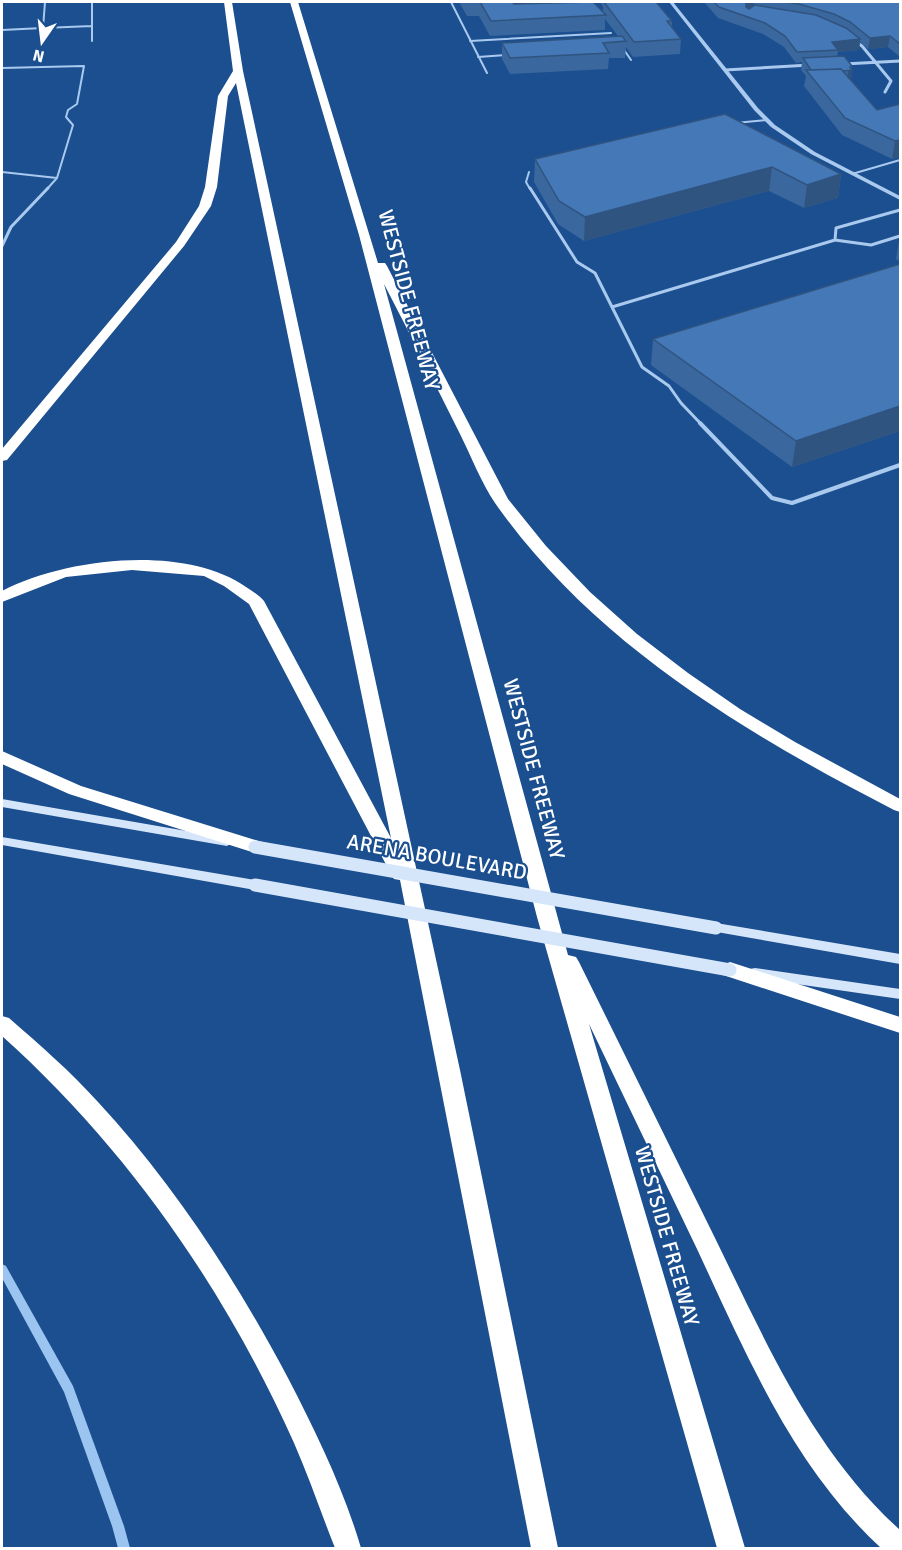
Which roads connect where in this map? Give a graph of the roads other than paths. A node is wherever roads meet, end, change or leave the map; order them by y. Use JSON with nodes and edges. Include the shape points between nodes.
{"nodes":[{"id":1,"x":45,"y":2,"type":"edge"},
{"id":2,"x":92,"y":2,"type":"edge"},
{"id":3,"x":228,"y":2,"type":"edge"},
{"id":4,"x":294,"y":2,"type":"edge"},
{"id":5,"x":451,"y":2,"type":"edge"},
{"id":6,"x":670,"y":2,"type":"edge"},
{"id":7,"x":605,"y":24,"type":"edge"},
{"id":8,"x":92,"y":26,"type":"junction"},
{"id":9,"x":43,"y":28,"type":"junction"},
{"id":10,"x":2,"y":30,"type":"edge"},
{"id":11,"x":848,"y":36,"type":"edge"},
{"id":12,"x":92,"y":41,"type":"dead end"},
{"id":13,"x":470,"y":41,"type":"junction"},
{"id":14,"x":617,"y":41,"type":"edge"},
{"id":15,"x":623,"y":49,"type":"junction"},
{"id":16,"x":612,"y":50,"type":"edge"},
{"id":17,"x":512,"y":55,"type":"edge"},
{"id":18,"x":478,"y":57,"type":"junction"},
{"id":19,"x":631,"y":60,"type":"edge"},
{"id":20,"x":900,"y":61,"type":"edge"},
{"id":21,"x":876,"y":62,"type":"junction"},
{"id":22,"x":842,"y":64,"type":"edge"},
{"id":23,"x":820,"y":65,"type":"edge"},
{"id":24,"x":2,"y":68,"type":"edge"},
{"id":25,"x":725,"y":70,"type":"junction"},
{"id":26,"x":238,"y":71,"type":"junction"},
{"id":27,"x":487,"y":74,"type":"dead end"},
{"id":28,"x":885,"y":92,"type":"dead end"},
{"id":29,"x":767,"y":120,"type":"junction"},
{"id":30,"x":726,"y":124,"type":"edge"},
{"id":31,"x":900,"y":160,"type":"edge"},
{"id":32,"x":2,"y":172,"type":"edge"},
{"id":33,"x":529,"y":172,"type":"dead end"},
{"id":34,"x":852,"y":174,"type":"junction"},
{"id":35,"x":57,"y":178,"type":"junction"},
{"id":36,"x":900,"y":198,"type":"edge"},
{"id":37,"x":900,"y":210,"type":"edge"},
{"id":38,"x":366,"y":235,"type":"junction"},
{"id":39,"x":900,"y":236,"type":"edge"},
{"id":40,"x":4,"y":238,"type":"edge"},
{"id":41,"x":835,"y":240,"type":"junction"},
{"id":42,"x":2,"y":246,"type":"edge"},
{"id":43,"x":612,"y":307,"type":"junction"},
{"id":44,"x":2,"y":457,"type":"edge"},
{"id":45,"x":900,"y":465,"type":"edge"},
{"id":46,"x":2,"y":597,"type":"edge"},
{"id":47,"x":2,"y":757,"type":"edge"},
{"id":48,"x":2,"y":803,"type":"edge"},
{"id":49,"x":900,"y":806,"type":"edge"},
{"id":50,"x":2,"y":841,"type":"edge"},
{"id":51,"x":255,"y":847,"type":"junction"},
{"id":52,"x":411,"y":893,"type":"junction"},
{"id":53,"x":547,"y":917,"type":"junction"},
{"id":54,"x":900,"y":959,"type":"edge"},
{"id":55,"x":730,"y":970,"type":"junction"},
{"id":56,"x":900,"y":994,"type":"edge"},
{"id":57,"x":2,"y":1023,"type":"edge"},
{"id":58,"x":900,"y":1025,"type":"edge"},
{"id":59,"x":348,"y":1548,"type":"edge"},
{"id":60,"x":545,"y":1548,"type":"edge"},
{"id":61,"x":731,"y":1548,"type":"edge"},
{"id":62,"x":900,"y":1548,"type":"edge"}],
"edges":[{"from":1,"to":9,"type":"lane"},
{"from":2,"to":8,"type":"lane"},
{"from":3,"to":26,"type":"highway"},
{"from":4,"to":38,"type":"highway","name":"WESTSIDE FREEWAY"},
{"from":5,"to":13,"type":"lane"},
{"from":6,"to":25,"type":"street"},
{"from":7,"to":13,"type":"lane","via":[[611,33]]},
{"from":8,"to":9,"type":"lane"},
{"from":8,"to":12,"type":"lane"},
{"from":9,"to":10,"type":"lane"},
{"from":11,"to":21,"type":"street"},
{"from":13,"to":18,"type":"lane"},
{"from":14,"to":15,"type":"lane"},
{"from":15,"to":16,"type":"lane"},
{"from":15,"to":19,"type":"lane"},
{"from":17,"to":18,"type":"lane"},
{"from":18,"to":27,"type":"lane"},
{"from":20,"to":21,"type":"street"},
{"from":21,"to":22,"type":"street"},
{"from":21,"to":28,"type":"street","via":[[891,81]]},
{"from":23,"to":25,"type":"street"},
{"from":24,"to":35,"type":"lane","via":[[84,66],[77,104],[66,117],[73,125]]},
{"from":25,"to":29,"type":"street"},
{"from":26,"to":44,"type":"highway","via":[[223,96],[211,187],[197,220]]},
{"from":26,"to":52,"type":"highway"},
{"from":29,"to":30,"type":"lane"},
{"from":29,"to":34,"type":"street","via":[[795,142]]},
{"from":31,"to":34,"type":"lane"},
{"from":32,"to":35,"type":"lane"},
{"from":33,"to":43,"type":"lane","via":[[526,182],[577,262],[595,273]]},
{"from":34,"to":36,"type":"street"},
{"from":35,"to":40,"type":"lane"},
{"from":37,"to":41,"type":"lane","via":[[836,228]]},
{"from":38,"to":49,"type":"highway","via":[[501,500],[544,555],[630,637],[674,671],[775,738]]},
{"from":38,"to":53,"type":"highway","name":"WESTSIDE FREEWAY"},
{"from":39,"to":41,"type":"lane","via":[[871,245]]},
{"from":40,"to":42,"type":"lane"},
{"from":41,"to":43,"type":"lane"},
{"from":43,"to":45,"type":"lane","via":[[642,367],[669,386],[771,498],[792,503]]},
{"from":46,"to":52,"type":"highway","via":[[60,574],[142,564],[213,574],[256,601]]},
{"from":47,"to":51,"type":"highway","via":[[75,790]]},
{"from":48,"to":51,"type":"main road","name":"ARENA BOULEVARD"},
{"from":50,"to":55,"type":"main road","bridge":true},
{"from":51,"to":54,"type":"main road","name":"ARENA BOULEVARD","bridge":true},
{"from":52,"to":60,"type":"highway"},
{"from":53,"to":61,"type":"highway","name":"WESTSIDE FREEWAY"},
{"from":53,"to":62,"type":"highway","via":[[757,1348],[806,1440],[846,1495],[874,1527]]},
{"from":55,"to":56,"type":"main road"},
{"from":55,"to":58,"type":"highway"},
{"from":57,"to":59,"type":"highway","via":[[102,1118],[167,1203],[233,1303],[296,1419]]}]}
